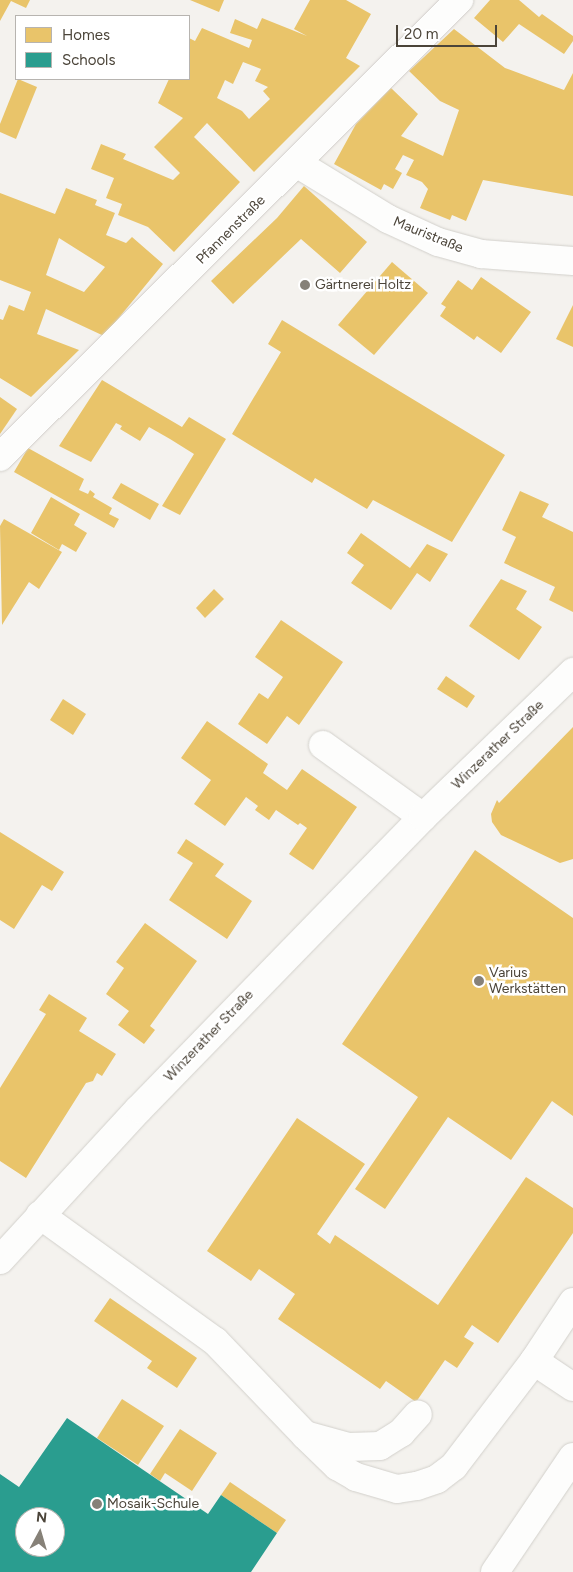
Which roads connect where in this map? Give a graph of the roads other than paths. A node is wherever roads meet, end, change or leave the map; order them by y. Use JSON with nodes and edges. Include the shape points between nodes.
{"nodes":[{"id":1,"x":459,"y":0,"type":"edge"},
{"id":2,"x":298,"y":164,"type":"junction"},
{"id":3,"x":573,"y":261,"type":"edge"},
{"id":4,"x":0,"y":457,"type":"edge"},
{"id":5,"x":573,"y":672,"type":"edge"},
{"id":6,"x":323,"y":745,"type":"dead end"},
{"id":7,"x":423,"y":817,"type":"junction"},
{"id":8,"x":40,"y":1215,"type":"junction"},
{"id":9,"x":0,"y":1260,"type":"edge"},
{"id":10,"x":573,"y":1302,"type":"edge"},
{"id":11,"x":534,"y":1361,"type":"junction"},
{"id":12,"x":573,"y":1387,"type":"edge"},
{"id":13,"x":418,"y":1414,"type":"dead end"},
{"id":14,"x":305,"y":1435,"type":"junction"},
{"id":15,"x":573,"y":1458,"type":"edge"},
{"id":16,"x":495,"y":1572,"type":"edge"}],
"edges":[{"from":1,"to":2,"type":"street","name":"Pfannenstraße"},
{"from":2,"to":3,"type":"street","name":"Mauristraße","via":[[388,220],[438,242],[481,254]]},
{"from":2,"to":4,"type":"street","name":"Pfannenstraße"},
{"from":5,"to":7,"type":"street","name":"Winzerather Straße"},
{"from":6,"to":7,"type":"street"},
{"from":7,"to":8,"type":"street","name":"Winzerather Straße"},
{"from":8,"to":9,"type":"street","name":"Winzerather Straße"},
{"from":8,"to":14,"type":"street","via":[[215,1341]]},
{"from":10,"to":11,"type":"street"},
{"from":11,"to":12,"type":"street"},
{"from":11,"to":14,"type":"street","via":[[454,1466],[437,1479],[417,1486],[397,1488],[356,1477],[337,1466]]},
{"from":13,"to":14,"type":"street","via":[[401,1433],[380,1446],[349,1447]]},
{"from":15,"to":16,"type":"street"}]}
